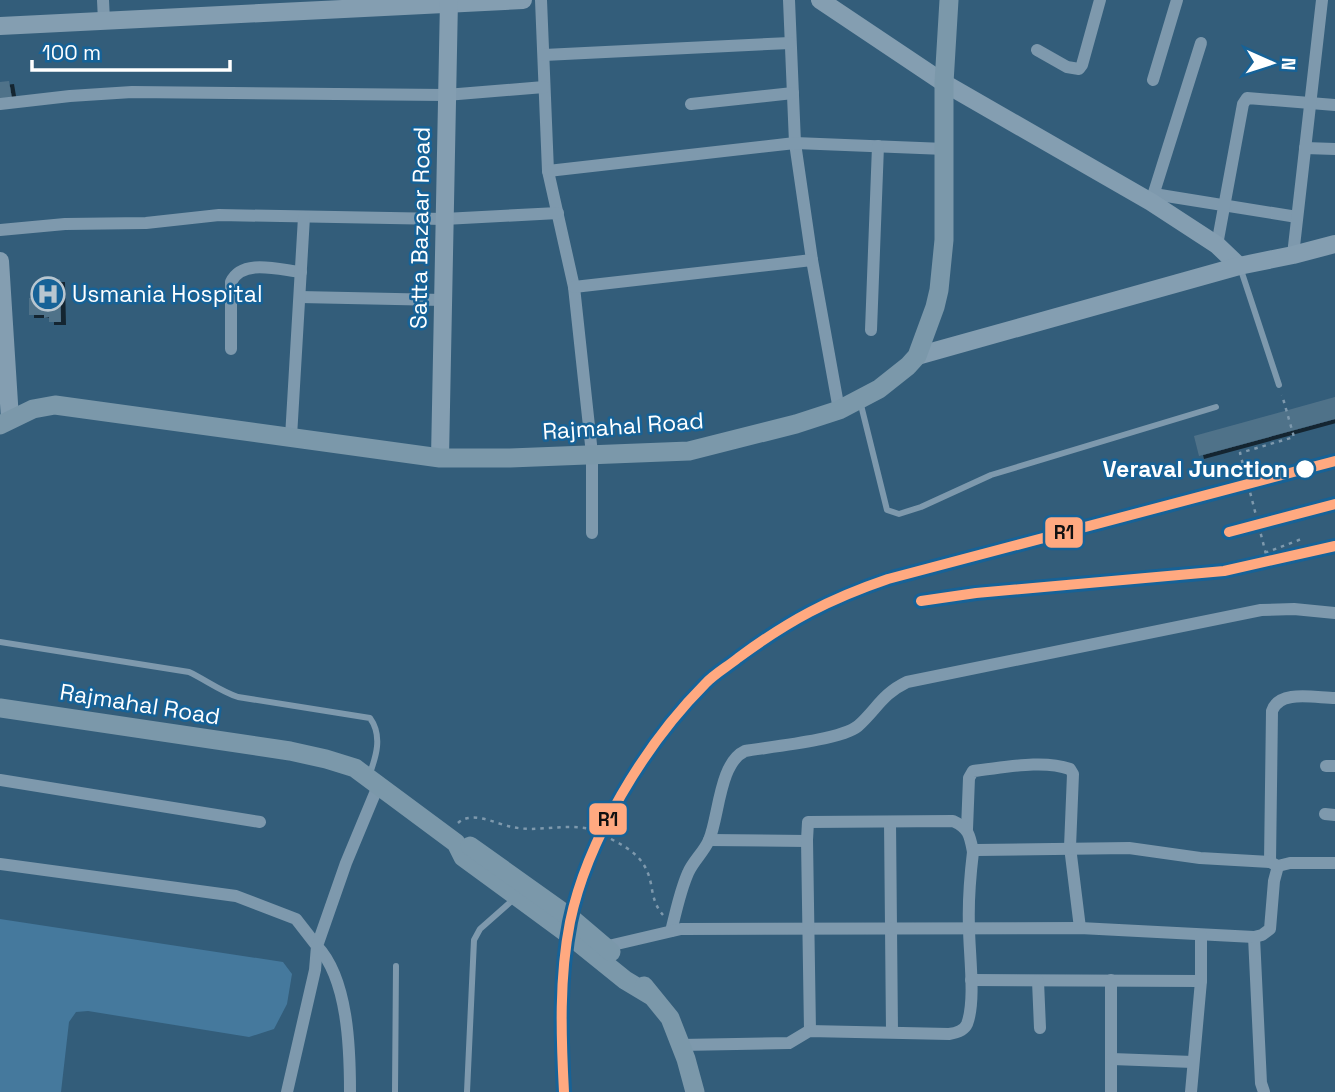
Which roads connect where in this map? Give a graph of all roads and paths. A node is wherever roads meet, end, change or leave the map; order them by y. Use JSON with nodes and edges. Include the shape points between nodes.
{"nodes":[{"id":1,"x":103,"y":0,"type":"edge"},
{"id":2,"x":523,"y":0,"type":"edge"},
{"id":3,"x":541,"y":0,"type":"edge"},
{"id":4,"x":789,"y":0,"type":"edge"},
{"id":5,"x":820,"y":0,"type":"edge"},
{"id":6,"x":949,"y":0,"type":"edge"},
{"id":7,"x":1100,"y":0,"type":"edge"},
{"id":8,"x":1177,"y":0,"type":"edge"},
{"id":9,"x":1322,"y":0,"type":"edge"},
{"id":10,"x":449,"y":2,"type":"edge"},
{"id":11,"x":104,"y":21,"type":"junction"},
{"id":12,"x":0,"y":26,"type":"edge"},
{"id":13,"x":790,"y":43,"type":"junction"},
{"id":14,"x":1200,"y":43,"type":"dead end"},
{"id":15,"x":1038,"y":50,"type":"dead end"},
{"id":16,"x":544,"y":55,"type":"junction"},
{"id":17,"x":1153,"y":80,"type":"dead end"},
{"id":18,"x":944,"y":83,"type":"junction"},
{"id":19,"x":544,"y":87,"type":"junction"},
{"id":20,"x":793,"y":93,"type":"junction"},
{"id":21,"x":446,"y":95,"type":"junction"},
{"id":22,"x":1310,"y":103,"type":"junction"},
{"id":23,"x":0,"y":104,"type":"edge"},
{"id":24,"x":691,"y":104,"type":"dead end"},
{"id":25,"x":1335,"y":105,"type":"edge"},
{"id":26,"x":795,"y":143,"type":"junction"},
{"id":27,"x":878,"y":146,"type":"junction"},
{"id":28,"x":1305,"y":148,"type":"junction"},
{"id":29,"x":945,"y":149,"type":"junction"},
{"id":30,"x":1335,"y":149,"type":"edge"},
{"id":31,"x":548,"y":171,"type":"junction"},
{"id":32,"x":1152,"y":198,"type":"junction"},
{"id":33,"x":1225,"y":206,"type":"junction"},
{"id":34,"x":558,"y":213,"type":"junction"},
{"id":35,"x":304,"y":217,"type":"junction"},
{"id":36,"x":1297,"y":218,"type":"junction"},
{"id":37,"x":444,"y":219,"type":"junction"},
{"id":38,"x":0,"y":229,"type":"edge"},
{"id":39,"x":1335,"y":244,"type":"edge"},
{"id":40,"x":1217,"y":245,"type":"junction"},
{"id":41,"x":1293,"y":256,"type":"junction"},
{"id":42,"x":812,"y":260,"type":"junction"},
{"id":43,"x":0,"y":261,"type":"edge"},
{"id":44,"x":1239,"y":265,"type":"junction"},
{"id":45,"x":302,"y":272,"type":"junction"},
{"id":46,"x":574,"y":286,"type":"junction"},
{"id":47,"x":300,"y":297,"type":"junction"},
{"id":48,"x":443,"y":300,"type":"junction"},
{"id":49,"x":871,"y":330,"type":"dead end"},
{"id":50,"x":231,"y":349,"type":"dead end"},
{"id":51,"x":917,"y":356,"type":"junction"},
{"id":52,"x":1279,"y":385,"type":"joint"},
{"id":53,"x":860,"y":399,"type":"junction"},
{"id":54,"x":1216,"y":407,"type":"dead end"},
{"id":55,"x":838,"y":410,"type":"junction"},
{"id":56,"x":5,"y":422,"type":"edge"},
{"id":57,"x":291,"y":437,"type":"junction"},
{"id":58,"x":592,"y":454,"type":"junction"},
{"id":59,"x":440,"y":458,"type":"junction"},
{"id":60,"x":1289,"y":478,"type":"dead end"},
{"id":61,"x":1249,"y":489,"type":"junction"},
{"id":62,"x":592,"y":533,"type":"dead end"},
{"id":63,"x":1304,"y":538,"type":"dead end"},
{"id":64,"x":1265,"y":553,"type":"junction"},
{"id":65,"x":1268,"y":562,"type":"dead end"},
{"id":66,"x":1335,"y":613,"type":"edge"},
{"id":67,"x":0,"y":642,"type":"edge"},
{"id":68,"x":1335,"y":698,"type":"edge"},
{"id":69,"x":0,"y":708,"type":"edge"},
{"id":70,"x":0,"y":780,"type":"edge"},
{"id":71,"x":373,"y":781,"type":"junction"},
{"id":72,"x":260,"y":822,"type":"dead end"},
{"id":73,"x":890,"y":822,"type":"junction"},
{"id":74,"x":967,"y":829,"type":"junction"},
{"id":75,"x":595,"y":830,"type":"dead end"},
{"id":76,"x":451,"y":839,"type":"junction"},
{"id":77,"x":611,"y":839,"type":"dead end"},
{"id":78,"x":709,"y":840,"type":"junction"},
{"id":79,"x":807,"y":841,"type":"junction"},
{"id":80,"x":1070,"y":847,"type":"junction"},
{"id":81,"x":972,"y":852,"type":"junction"},
{"id":82,"x":1335,"y":863,"type":"edge"},
{"id":83,"x":0,"y":864,"type":"edge"},
{"id":84,"x":1274,"y":864,"type":"junction"},
{"id":85,"x":517,"y":896,"type":"junction"},
{"id":86,"x":672,"y":927,"type":"junction"},
{"id":87,"x":892,"y":927,"type":"junction"},
{"id":88,"x":810,"y":928,"type":"junction"},
{"id":89,"x":969,"y":928,"type":"junction"},
{"id":90,"x":1080,"y":928,"type":"junction"},
{"id":91,"x":1201,"y":935,"type":"junction"},
{"id":92,"x":1254,"y":937,"type":"junction"},
{"id":93,"x":317,"y":946,"type":"junction"},
{"id":94,"x":604,"y":947,"type":"junction"},
{"id":95,"x":396,"y":966,"type":"dead end"},
{"id":96,"x":971,"y":980,"type":"junction"},
{"id":97,"x":1111,"y":980,"type":"junction"},
{"id":98,"x":1038,"y":981,"type":"junction"},
{"id":99,"x":1201,"y":981,"type":"junction"},
{"id":100,"x":650,"y":995,"type":"junction"},
{"id":101,"x":1040,"y":1028,"type":"dead end"},
{"id":102,"x":810,"y":1031,"type":"junction"},
{"id":103,"x":892,"y":1032,"type":"junction"},
{"id":104,"x":680,"y":1045,"type":"junction"},
{"id":105,"x":1112,"y":1059,"type":"junction"},
{"id":106,"x":1193,"y":1062,"type":"junction"},
{"id":107,"x":287,"y":1092,"type":"edge"},
{"id":108,"x":350,"y":1092,"type":"edge"},
{"id":109,"x":396,"y":1092,"type":"edge"},
{"id":110,"x":467,"y":1092,"type":"edge"},
{"id":111,"x":695,"y":1092,"type":"edge"},
{"id":112,"x":1111,"y":1092,"type":"edge"},
{"id":113,"x":1191,"y":1092,"type":"edge"},
{"id":114,"x":1264,"y":1092,"type":"edge"}],
"edges":[{"from":1,"to":11,"type":"street"},
{"from":2,"to":10,"type":"street"},
{"from":3,"to":16,"type":"street"},
{"from":4,"to":13,"type":"street"},
{"from":5,"to":18,"type":"street"},
{"from":6,"to":18,"type":"main road","name":"Rajmahal Road"},
{"from":7,"to":15,"type":"street","via":[[1079,69]]},
{"from":8,"to":17,"type":"street"},
{"from":9,"to":22,"type":"street"},
{"from":10,"to":11,"type":"street"},
{"from":10,"to":21,"type":"street","name":"Satta Bazaar Road"},
{"from":11,"to":12,"type":"street"},
{"from":13,"to":16,"type":"street"},
{"from":13,"to":20,"type":"street"},
{"from":14,"to":32,"type":"street"},
{"from":16,"to":19,"type":"street"},
{"from":18,"to":29,"type":"main road","name":"Rajmahal Road"},
{"from":18,"to":32,"type":"street"},
{"from":19,"to":21,"type":"street"},
{"from":19,"to":31,"type":"street"},
{"from":20,"to":24,"type":"street"},
{"from":20,"to":26,"type":"street"},
{"from":21,"to":23,"type":"street","via":[[145,92]]},
{"from":21,"to":37,"type":"street","name":"Satta Bazaar Road"},
{"from":22,"to":25,"type":"street"},
{"from":22,"to":28,"type":"street"},
{"from":22,"to":33,"type":"street","via":[[1247,98]]},
{"from":26,"to":27,"type":"street"},
{"from":26,"to":31,"type":"street"},
{"from":26,"to":42,"type":"street"},
{"from":27,"to":29,"type":"street"},
{"from":27,"to":49,"type":"street"},
{"from":28,"to":30,"type":"street"},
{"from":28,"to":36,"type":"street"},
{"from":29,"to":51,"type":"main road","name":"Rajmahal Road","via":[[939,290]]},
{"from":31,"to":34,"type":"street"},
{"from":32,"to":33,"type":"street"},
{"from":32,"to":40,"type":"street"},
{"from":33,"to":36,"type":"street"},
{"from":33,"to":40,"type":"street"},
{"from":34,"to":37,"type":"street"},
{"from":34,"to":46,"type":"street"},
{"from":35,"to":37,"type":"street"},
{"from":35,"to":38,"type":"street","via":[[219,215]]},
{"from":35,"to":45,"type":"street"},
{"from":36,"to":41,"type":"street"},
{"from":37,"to":48,"type":"street","name":"Satta Bazaar Road"},
{"from":39,"to":41,"type":"street"},
{"from":40,"to":44,"type":"street"},
{"from":41,"to":44,"type":"street"},
{"from":42,"to":46,"type":"street"},
{"from":42,"to":55,"type":"street"},
{"from":43,"to":56,"type":"street"},
{"from":44,"to":51,"type":"street"},
{"from":44,"to":52,"type":"lane"},
{"from":45,"to":47,"type":"street"},
{"from":45,"to":50,"type":"street","via":[[246,268],[236,274],[231,282]]},
{"from":46,"to":58,"type":"street"},
{"from":47,"to":48,"type":"street"},
{"from":47,"to":57,"type":"street"},
{"from":48,"to":59,"type":"street","name":"Satta Bazaar Road"},
{"from":51,"to":53,"type":"main road","name":"Rajmahal Road"},
{"from":52,"to":61,"type":"path","via":[[1294,438],[1240,453]]},
{"from":53,"to":54,"type":"lane","via":[[887,510],[899,513],[991,475]]},
{"from":53,"to":55,"type":"main road","name":"Rajmahal Road"},
{"from":55,"to":58,"type":"main road","name":"Rajmahal Road","via":[[690,451]]},
{"from":56,"to":57,"type":"main road","name":"Rajmahal Road","via":[[55,405]]},
{"from":57,"to":59,"type":"main road","name":"Rajmahal Road"},
{"from":58,"to":59,"type":"main road","name":"Rajmahal Road"},
{"from":58,"to":62,"type":"street"},
{"from":60,"to":61,"type":"path"},
{"from":61,"to":64,"type":"path"},
{"from":63,"to":64,"type":"path"},
{"from":64,"to":65,"type":"path"},
{"from":66,"to":78,"type":"street","via":[[1261,610],[907,682],[882,698],[849,732],[737,755]]},
{"from":67,"to":71,"type":"lane","via":[[189,672],[239,697],[370,718],[377,733]]},
{"from":68,"to":84,"type":"street","via":[[1288,697],[1280,699],[1272,711]]},
{"from":69,"to":71,"type":"main road","name":"Rajmahal Road","via":[[290,751],[355,768]]},
{"from":70,"to":72,"type":"street"},
{"from":71,"to":76,"type":"main road","name":"Rajmahal Road"},
{"from":71,"to":93,"type":"street"},
{"from":73,"to":74,"type":"street","via":[[953,821]]},
{"from":73,"to":79,"type":"street","via":[[808,822]]},
{"from":73,"to":87,"type":"street"},
{"from":74,"to":80,"type":"street","via":[[970,773],[1062,766],[1073,774]]},
{"from":74,"to":81,"type":"street"},
{"from":75,"to":76,"type":"path","via":[[575,825],[514,828],[472,817],[462,819]]},
{"from":76,"to":85,"type":"main road","name":"Rajmahal Road","via":[[463,857]]},
{"from":76,"to":94,"type":"main road","name":"Rajmahal Road","via":[[470,845]]},
{"from":77,"to":86,"type":"path","via":[[646,864],[658,909]]},
{"from":78,"to":79,"type":"street"},
{"from":78,"to":86,"type":"street","via":[[688,873]]},
{"from":79,"to":88,"type":"street"},
{"from":80,"to":81,"type":"street"},
{"from":80,"to":84,"type":"street","via":[[1129,848]]},
{"from":80,"to":90,"type":"street"},
{"from":81,"to":89,"type":"street"},
{"from":82,"to":84,"type":"street"},
{"from":83,"to":93,"type":"street","via":[[236,896],[296,919]]},
{"from":84,"to":92,"type":"street","via":[[1270,929]]},
{"from":85,"to":100,"type":"main road","name":"Rajmahal Road"},
{"from":85,"to":110,"type":"lane","via":[[474,940]]},
{"from":86,"to":88,"type":"street"},
{"from":86,"to":94,"type":"street"},
{"from":87,"to":88,"type":"street"},
{"from":87,"to":89,"type":"street"},
{"from":87,"to":103,"type":"street"},
{"from":88,"to":102,"type":"street"},
{"from":89,"to":90,"type":"street"},
{"from":89,"to":96,"type":"street"},
{"from":90,"to":91,"type":"street"},
{"from":91,"to":92,"type":"street"},
{"from":91,"to":99,"type":"street"},
{"from":92,"to":114,"type":"street"},
{"from":93,"to":107,"type":"street"},
{"from":93,"to":108,"type":"street","via":[[327,957],[346,1021]]},
{"from":94,"to":100,"type":"main road","name":"Rajmahal Road","via":[[635,971]]},
{"from":95,"to":109,"type":"lane"},
{"from":96,"to":98,"type":"street"},
{"from":96,"to":103,"type":"street","via":[[969,1016],[962,1031]]},
{"from":97,"to":98,"type":"street"},
{"from":97,"to":99,"type":"street"},
{"from":97,"to":105,"type":"street"},
{"from":98,"to":101,"type":"street"},
{"from":99,"to":106,"type":"street"},
{"from":100,"to":104,"type":"main road","name":"Rajmahal Road","via":[[670,1018]]},
{"from":102,"to":103,"type":"street"},
{"from":102,"to":104,"type":"street","via":[[789,1043]]},
{"from":104,"to":111,"type":"main road","name":"Rajmahal Road"},
{"from":105,"to":106,"type":"street"},
{"from":105,"to":112,"type":"street"},
{"from":106,"to":113,"type":"street"}]}
